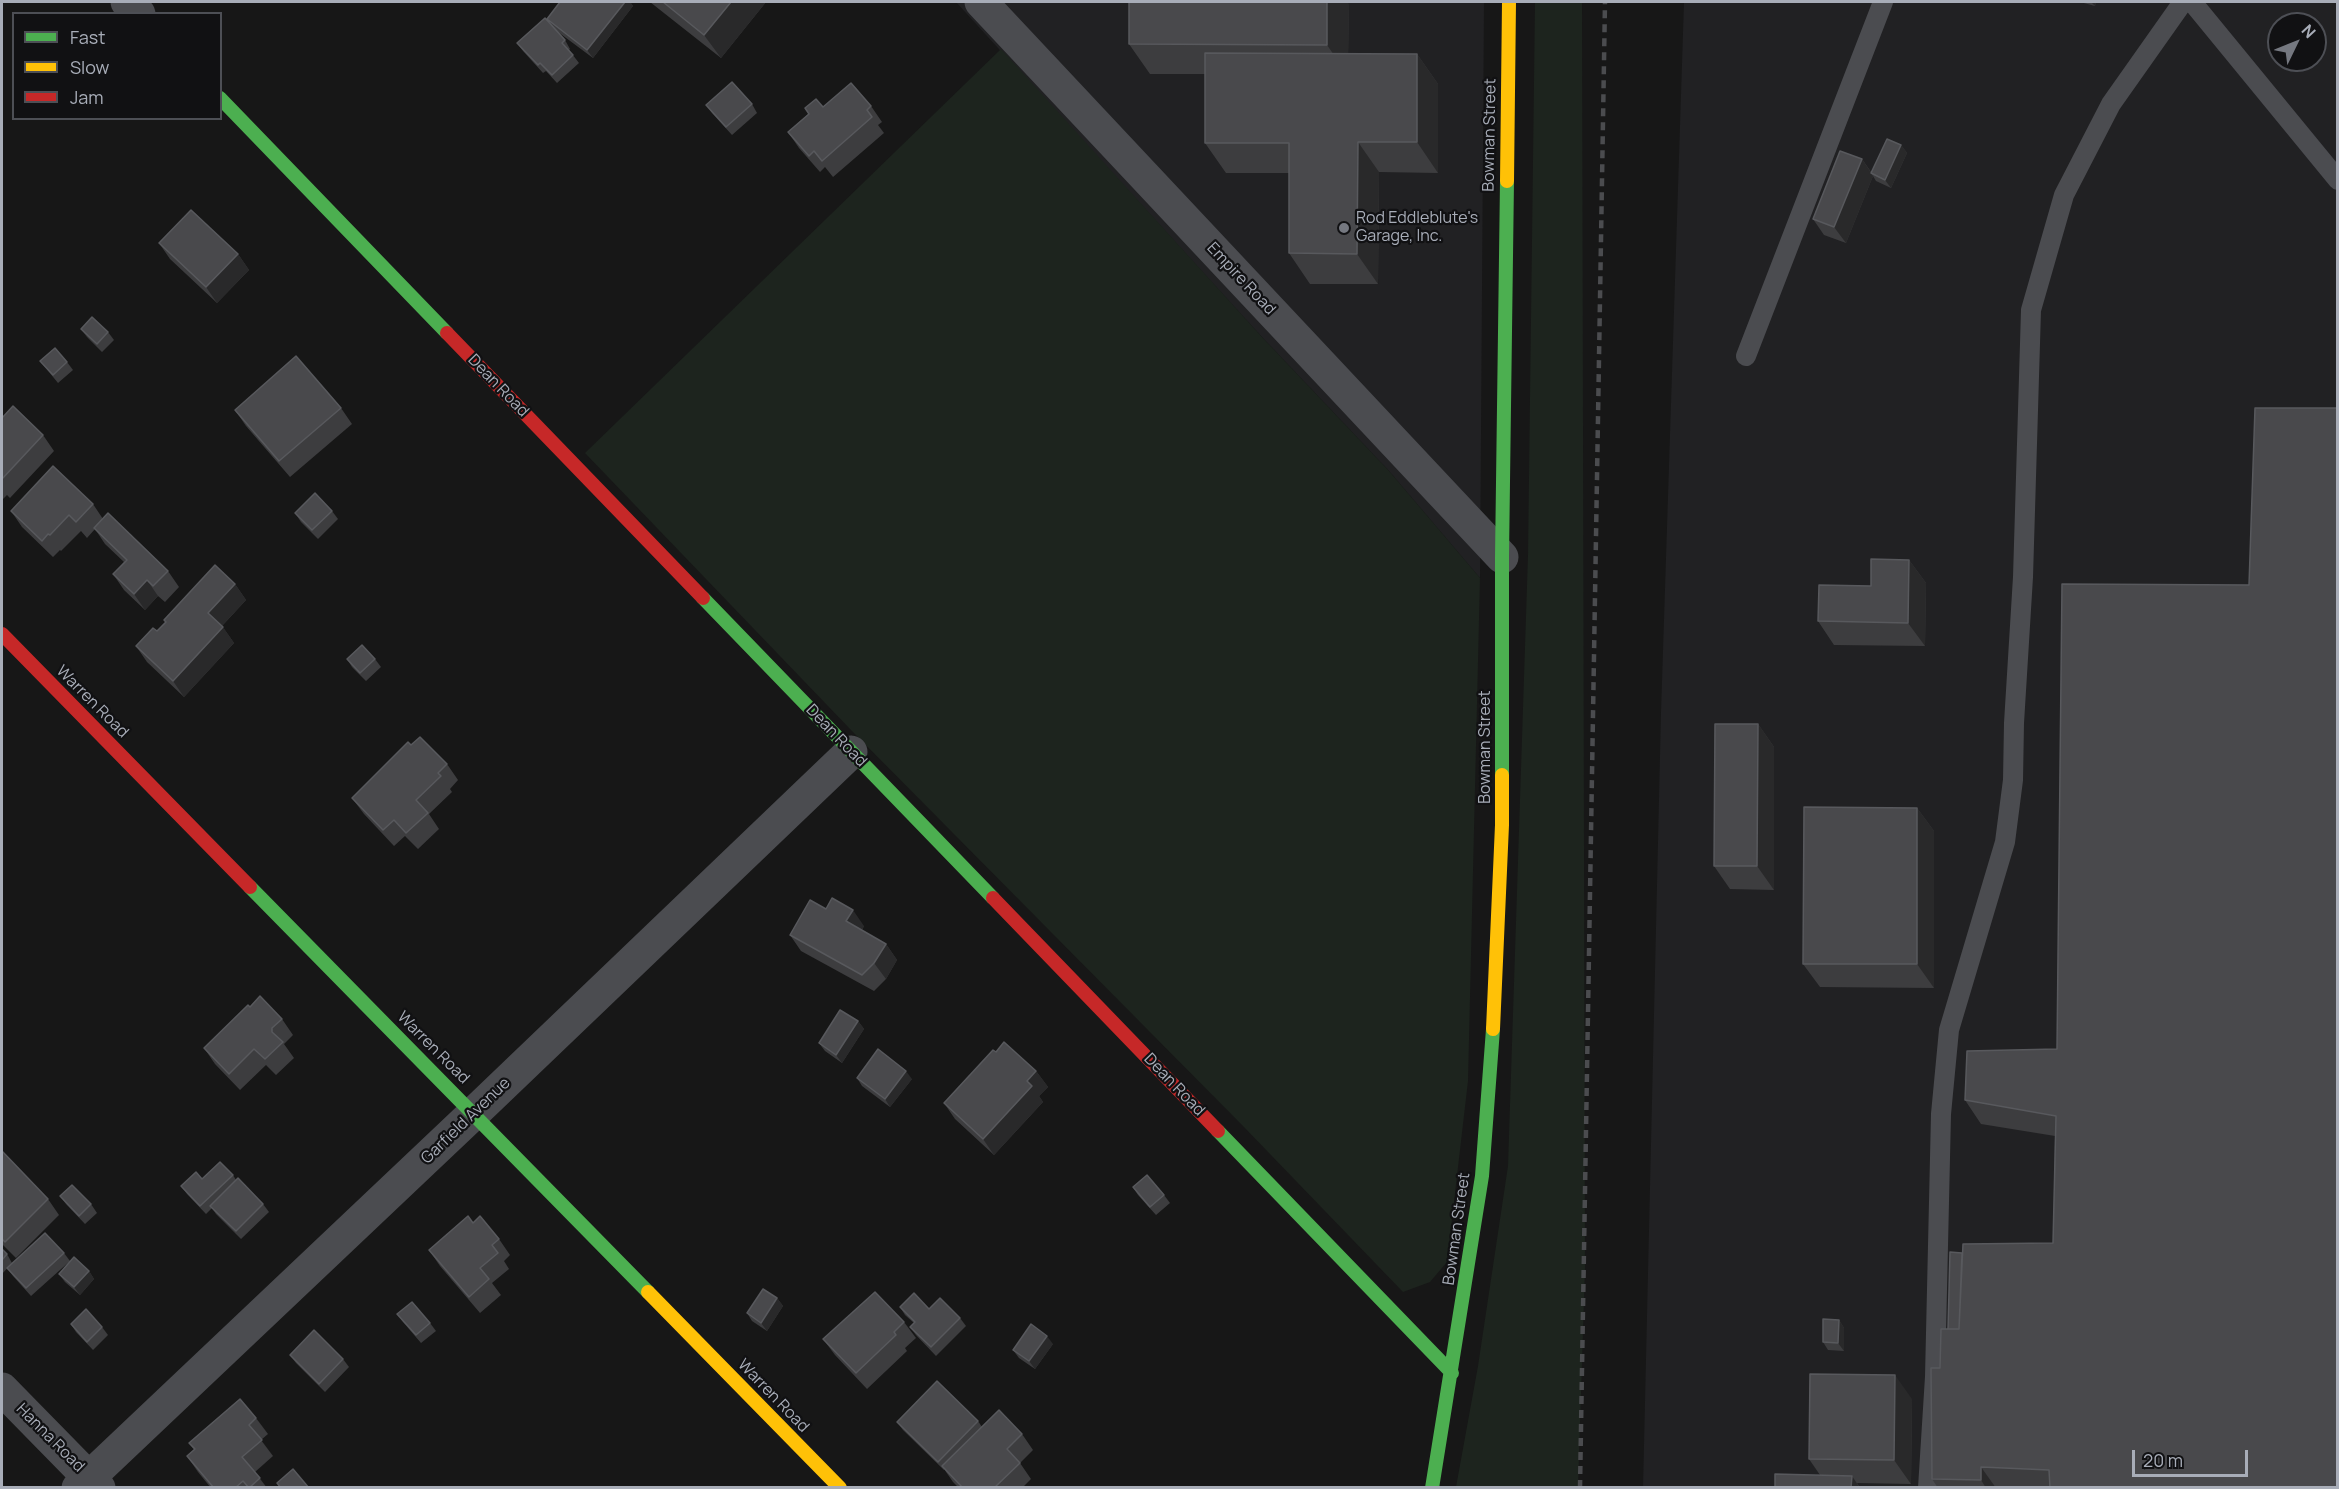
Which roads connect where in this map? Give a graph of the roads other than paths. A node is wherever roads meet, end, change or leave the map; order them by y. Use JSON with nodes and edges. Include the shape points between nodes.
{"nodes":[{"id":1,"x":981,"y":2,"type":"edge"},
{"id":2,"x":1509,"y":2,"type":"edge"},
{"id":3,"x":1883,"y":2,"type":"edge"},
{"id":4,"x":2183,"y":2,"type":"edge"},
{"id":5,"x":2192,"y":2,"type":"edge"},
{"id":6,"x":222,"y":100,"type":"edge"},
{"id":7,"x":2337,"y":180,"type":"edge"},
{"id":8,"x":1746,"y":356,"type":"dead end"},
{"id":9,"x":1502,"y":557,"type":"junction"},
{"id":10,"x":2,"y":634,"type":"edge"},
{"id":11,"x":851,"y":752,"type":"junction"},
{"id":12,"x":474,"y":1113,"type":"junction"},
{"id":13,"x":1452,"y":1373,"type":"junction"},
{"id":14,"x":2,"y":1389,"type":"edge"},
{"id":15,"x":89,"y":1484,"type":"edge"},
{"id":16,"x":840,"y":1488,"type":"edge"},
{"id":17,"x":1432,"y":1488,"type":"edge"},
{"id":18,"x":1928,"y":1488,"type":"edge"}],
"edges":[{"from":1,"to":9,"type":"street","name":"Empire Road"},
{"from":2,"to":9,"type":"street","name":"Bowman Street"},
{"from":3,"to":8,"type":"lane"},
{"from":4,"to":18,"type":"lane","via":[[2111,104],[2064,195],[2031,310],[2013,780],[2005,842],[1949,1030],[1941,1114],[1935,1377]]},
{"from":5,"to":7,"type":"lane"},
{"from":6,"to":11,"type":"street","name":"Dean Road"},
{"from":9,"to":13,"type":"street","name":"Bowman Street","via":[[1502,825],[1491,1064],[1482,1176]]},
{"from":10,"to":12,"type":"street","name":"Warren Road"},
{"from":11,"to":12,"type":"street","name":"Garfield Avenue"},
{"from":11,"to":13,"type":"street","name":"Dean Road"},
{"from":12,"to":15,"type":"street","name":"Garfield Avenue"},
{"from":12,"to":16,"type":"street","name":"Warren Road"},
{"from":13,"to":17,"type":"street","name":"Bowman Street"},
{"from":14,"to":15,"type":"street","name":"Hanna Road"}]}
